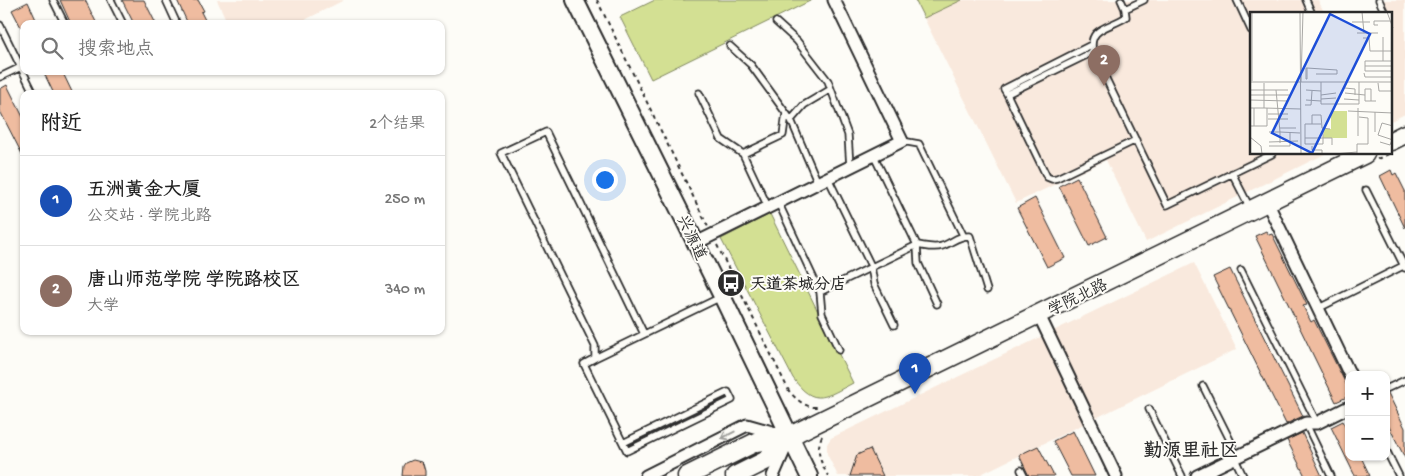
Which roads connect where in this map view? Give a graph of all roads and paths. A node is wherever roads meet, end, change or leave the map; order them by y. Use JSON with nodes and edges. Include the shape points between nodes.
{"nodes":[{"id":1,"x":53,"y":0,"type":"edge"},
{"id":2,"x":111,"y":0,"type":"edge"},
{"id":3,"x":166,"y":0,"type":"edge"},
{"id":4,"x":575,"y":0,"type":"edge"},
{"id":5,"x":586,"y":0,"type":"edge"},
{"id":6,"x":597,"y":0,"type":"edge"},
{"id":7,"x":834,"y":0,"type":"edge"},
{"id":8,"x":1121,"y":0,"type":"edge"},
{"id":9,"x":1144,"y":0,"type":"edge"},
{"id":10,"x":1237,"y":0,"type":"edge"},
{"id":11,"x":1306,"y":0,"type":"edge"},
{"id":12,"x":1379,"y":0,"type":"edge"},
{"id":13,"x":1125,"y":9,"type":"junction"},
{"id":14,"x":1311,"y":12,"type":"edge"},
{"id":15,"x":1382,"y":12,"type":"edge"},
{"id":16,"x":63,"y":20,"type":"edge"},
{"id":17,"x":121,"y":20,"type":"edge"},
{"id":18,"x":175,"y":20,"type":"edge"},
{"id":19,"x":776,"y":22,"type":"dead end"},
{"id":20,"x":0,"y":24,"type":"edge"},
{"id":21,"x":1250,"y":28,"type":"edge"},
{"id":22,"x":730,"y":46,"type":"dead end"},
{"id":23,"x":1092,"y":48,"type":"junction"},
{"id":24,"x":20,"y":65,"type":"edge"},
{"id":25,"x":20,"y":67,"type":"edge"},
{"id":26,"x":25,"y":75,"type":"edge"},
{"id":27,"x":0,"y":77,"type":"edge"},
{"id":28,"x":831,"y":89,"type":"junction"},
{"id":29,"x":32,"y":90,"type":"edge"},
{"id":30,"x":699,"y":93,"type":"dead end"},
{"id":31,"x":786,"y":113,"type":"junction"},
{"id":32,"x":790,"y":120,"type":"junction"},
{"id":33,"x":1405,"y":134,"type":"edge"},
{"id":34,"x":1136,"y":140,"type":"junction"},
{"id":35,"x":1392,"y":140,"type":"edge"},
{"id":36,"x":902,"y":141,"type":"junction"},
{"id":37,"x":743,"y":154,"type":"junction"},
{"id":38,"x":1270,"y":155,"type":"edge"},
{"id":39,"x":1362,"y":155,"type":"edge"},
{"id":40,"x":874,"y":156,"type":"junction"},
{"id":41,"x":850,"y":167,"type":"junction"},
{"id":42,"x":1232,"y":173,"type":"junction"},
{"id":43,"x":823,"y":180,"type":"junction"},
{"id":44,"x":1366,"y":190,"type":"dead end"},
{"id":45,"x":1267,"y":202,"type":"junction"},
{"id":46,"x":773,"y":205,"type":"junction"},
{"id":47,"x":1250,"y":210,"type":"junction"},
{"id":48,"x":962,"y":235,"type":"junction"},
{"id":49,"x":704,"y":239,"type":"junction"},
{"id":50,"x":917,"y":245,"type":"junction"},
{"id":51,"x":871,"y":266,"type":"junction"},
{"id":52,"x":1405,"y":266,"type":"edge"},
{"id":53,"x":1241,"y":270,"type":"dead end"},
{"id":54,"x":987,"y":290,"type":"dead end"},
{"id":55,"x":820,"y":292,"type":"junction"},
{"id":56,"x":722,"y":296,"type":"junction"},
{"id":57,"x":937,"y":304,"type":"dead end"},
{"id":58,"x":1319,"y":308,"type":"junction"},
{"id":59,"x":1039,"y":315,"type":"junction"},
{"id":60,"x":894,"y":325,"type":"dead end"},
{"id":61,"x":644,"y":334,"type":"junction"},
{"id":62,"x":840,"y":350,"type":"dead end"},
{"id":63,"x":595,"y":358,"type":"junction"},
{"id":64,"x":1348,"y":371,"type":"edge"},
{"id":65,"x":1405,"y":380,"type":"edge"},
{"id":66,"x":1203,"y":386,"type":"dead end"},
{"id":67,"x":1390,"y":387,"type":"edge"},
{"id":68,"x":797,"y":401,"type":"dead end"},
{"id":69,"x":1150,"y":409,"type":"dead end"},
{"id":70,"x":1345,"y":409,"type":"edge"},
{"id":71,"x":1311,"y":423,"type":"junction"},
{"id":72,"x":794,"y":434,"type":"junction"},
{"id":73,"x":623,"y":443,"type":"junction"},
{"id":74,"x":818,"y":444,"type":"dead end"},
{"id":75,"x":1235,"y":459,"type":"junction"},
{"id":76,"x":1390,"y":459,"type":"edge"},
{"id":77,"x":646,"y":476,"type":"edge"},
{"id":78,"x":687,"y":476,"type":"edge"},
{"id":79,"x":735,"y":476,"type":"edge"},
{"id":80,"x":774,"y":476,"type":"edge"},
{"id":81,"x":809,"y":476,"type":"edge"},
{"id":82,"x":820,"y":476,"type":"edge"},
{"id":83,"x":828,"y":476,"type":"edge"},
{"id":84,"x":1116,"y":476,"type":"edge"},
{"id":85,"x":1182,"y":476,"type":"edge"},
{"id":86,"x":1197,"y":476,"type":"edge"},
{"id":87,"x":1243,"y":476,"type":"edge"},
{"id":88,"x":1331,"y":476,"type":"edge"},
{"id":89,"x":1398,"y":476,"type":"edge"}],
"edges":[{"from":1,"to":16,"type":"lane"},
{"from":2,"to":17,"type":"lane"},
{"from":3,"to":18,"type":"lane"},
{"from":4,"to":49,"type":"main road","name":"兴源道"},
{"from":5,"to":49,"type":"main road","name":"兴源道"},
{"from":6,"to":49,"type":"path"},
{"from":7,"to":36,"type":"street"},
{"from":8,"to":13,"type":"lane"},
{"from":9,"to":13,"type":"lane"},
{"from":10,"to":21,"type":"lane"},
{"from":11,"to":14,"type":"lane"},
{"from":12,"to":15,"type":"lane"},
{"from":13,"to":23,"type":"lane","via":[[1126,18],[1096,32]]},
{"from":19,"to":28,"type":"lane","via":[[798,41],[828,80]]},
{"from":20,"to":24,"type":"lane"},
{"from":22,"to":31,"type":"lane","via":[[751,65]]},
{"from":23,"to":34,"type":"lane"},
{"from":23,"to":34,"type":"lane","via":[[1007,94],[1047,177],[1052,179]]},
{"from":25,"to":27,"type":"lane"},
{"from":26,"to":29,"type":"lane"},
{"from":28,"to":32,"type":"lane","via":[[804,105]]},
{"from":28,"to":41,"type":"lane","via":[[848,135]]},
{"from":30,"to":37,"type":"lane","via":[[721,139]]},
{"from":31,"to":32,"type":"lane"},
{"from":31,"to":37,"type":"lane","via":[[783,135]]},
{"from":32,"to":43,"type":"lane"},
{"from":33,"to":35,"type":"main road"},
{"from":34,"to":42,"type":"lane","via":[[1167,205]]},
{"from":36,"to":40,"type":"street"},
{"from":36,"to":48,"type":"lane","via":[[920,144]]},
{"from":37,"to":46,"type":"lane"},
{"from":38,"to":42,"type":"lane"},
{"from":39,"to":45,"type":"main road","name":"学院北路"},
{"from":40,"to":41,"type":"street"},
{"from":40,"to":50,"type":"lane"},
{"from":41,"to":43,"type":"street"},
{"from":42,"to":47,"type":"lane"},
{"from":43,"to":46,"type":"street"},
{"from":43,"to":51,"type":"lane"},
{"from":44,"to":52,"type":"lane"},
{"from":45,"to":47,"type":"main road","name":"学院北路"},
{"from":45,"to":58,"type":"street"},
{"from":46,"to":49,"type":"street"},
{"from":46,"to":55,"type":"lane"},
{"from":47,"to":59,"type":"main road","name":"学院北路"},
{"from":48,"to":50,"type":"lane","via":[[934,248]]},
{"from":48,"to":54,"type":"lane","via":[[970,236]]},
{"from":49,"to":56,"type":"main road","name":"兴源道"},
{"from":49,"to":68,"type":"path"},
{"from":49,"to":72,"type":"main road","name":"兴源道"},
{"from":50,"to":51,"type":"lane"},
{"from":50,"to":57,"type":"lane","via":[[918,263]]},
{"from":51,"to":55,"type":"lane"},
{"from":51,"to":60,"type":"lane","via":[[874,284]]},
{"from":52,"to":58,"type":"lane"},
{"from":53,"to":71,"type":"lane"},
{"from":55,"to":62,"type":"lane","via":[[822,314]]},
{"from":56,"to":61,"type":"lane"},
{"from":56,"to":72,"type":"main road","name":"兴源道"},
{"from":58,"to":64,"type":"street"},
{"from":59,"to":72,"type":"main road","name":"学院北路"},
{"from":59,"to":84,"type":"street"},
{"from":61,"to":63,"type":"lane"},
{"from":61,"to":63,"type":"lane","via":[[546,132],[537,136],[501,154],[595,346]]},
{"from":63,"to":73,"type":"lane","via":[[584,364]]},
{"from":65,"to":67,"type":"lane"},
{"from":66,"to":75,"type":"lane","via":[[1232,444]]},
{"from":69,"to":85,"type":"lane"},
{"from":70,"to":71,"type":"street"},
{"from":71,"to":75,"type":"street"},
{"from":71,"to":88,"type":"lane"},
{"from":72,"to":77,"type":"street","one_way":true,"via":[[747,425]]},
{"from":72,"to":78,"type":"main road","name":"学院北路","via":[[756,442]]},
{"from":72,"to":79,"type":"main road","name":"学院北路","via":[[766,461]]},
{"from":72,"to":80,"type":"street"},
{"from":72,"to":81,"type":"main road","name":"兴源道"},
{"from":72,"to":82,"type":"main road","name":"兴源道"},
{"from":73,"to":73,"type":"lane","via":[[728,392],[732,400],[627,451]]},
{"from":74,"to":83,"type":"path","via":[[818,454]]},
{"from":75,"to":86,"type":"street"},
{"from":75,"to":87,"type":"lane"},
{"from":76,"to":89,"type":"lane"}]}
